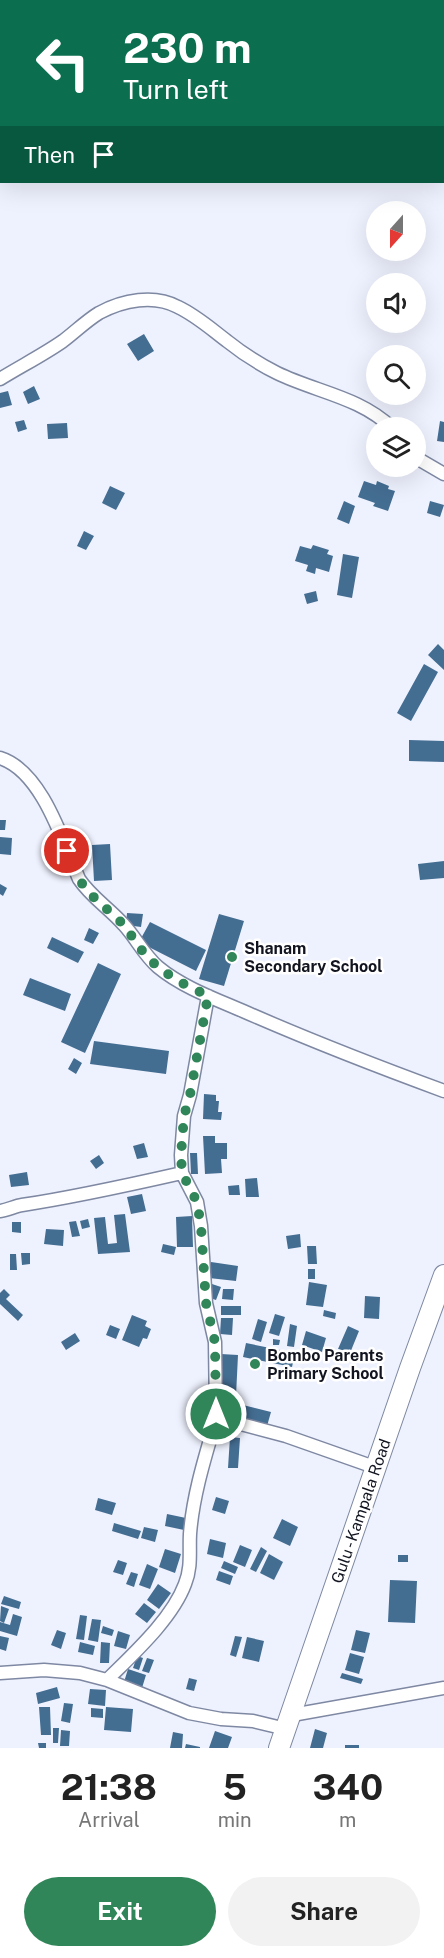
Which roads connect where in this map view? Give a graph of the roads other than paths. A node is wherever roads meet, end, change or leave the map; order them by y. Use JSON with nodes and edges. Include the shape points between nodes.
{"nodes":[{"id":1,"x":0,"y":379,"type":"edge"},
{"id":2,"x":380,"y":417,"type":"edge"},
{"id":3,"x":426,"y":463,"type":"edge"},
{"id":4,"x":444,"y":474,"type":"edge"},
{"id":5,"x":0,"y":758,"type":"edge"},
{"id":6,"x":208,"y":996,"type":"junction"},
{"id":7,"x":444,"y":1090,"type":"edge"},
{"id":8,"x":182,"y":1173,"type":"junction"},
{"id":9,"x":0,"y":1211,"type":"edge"},
{"id":10,"x":444,"y":1275,"type":"edge"},
{"id":11,"x":217,"y":1416,"type":"junction"},
{"id":12,"x":377,"y":1468,"type":"junction"},
{"id":13,"x":0,"y":1673,"type":"edge"},
{"id":14,"x":107,"y":1680,"type":"junction"},
{"id":15,"x":444,"y":1688,"type":"edge"},
{"id":16,"x":289,"y":1722,"type":"junction"},
{"id":17,"x":279,"y":1748,"type":"edge"}],
"edges":[{"from":1,"to":2,"type":"street","via":[[100,313],[122,304],[160,300],[178,306],[259,363]]},
{"from":3,"to":4,"type":"street"},
{"from":5,"to":6,"type":"street","via":[[18,767],[36,786],[87,891],[123,924],[159,968]]},
{"from":6,"to":7,"type":"street"},
{"from":6,"to":8,"type":"street","via":[[183,1126]]},
{"from":8,"to":9,"type":"street"},
{"from":8,"to":11,"type":"street","via":[[197,1202],[201,1226],[206,1303],[215,1342]]},
{"from":10,"to":12,"type":"main road","name":"Gulu - Kampala Road"},
{"from":11,"to":12,"type":"street","via":[[301,1440]]},
{"from":11,"to":14,"type":"street","via":[[190,1534],[191,1560],[186,1584],[160,1624]]},
{"from":12,"to":16,"type":"main road","name":"Gulu - Kampala Road"},
{"from":13,"to":14,"type":"street","via":[[44,1670]]},
{"from":14,"to":16,"type":"street","via":[[189,1713],[221,1719]]},
{"from":15,"to":16,"type":"street"},
{"from":16,"to":17,"type":"main road","name":"Gulu - Kampala Road"}]}
